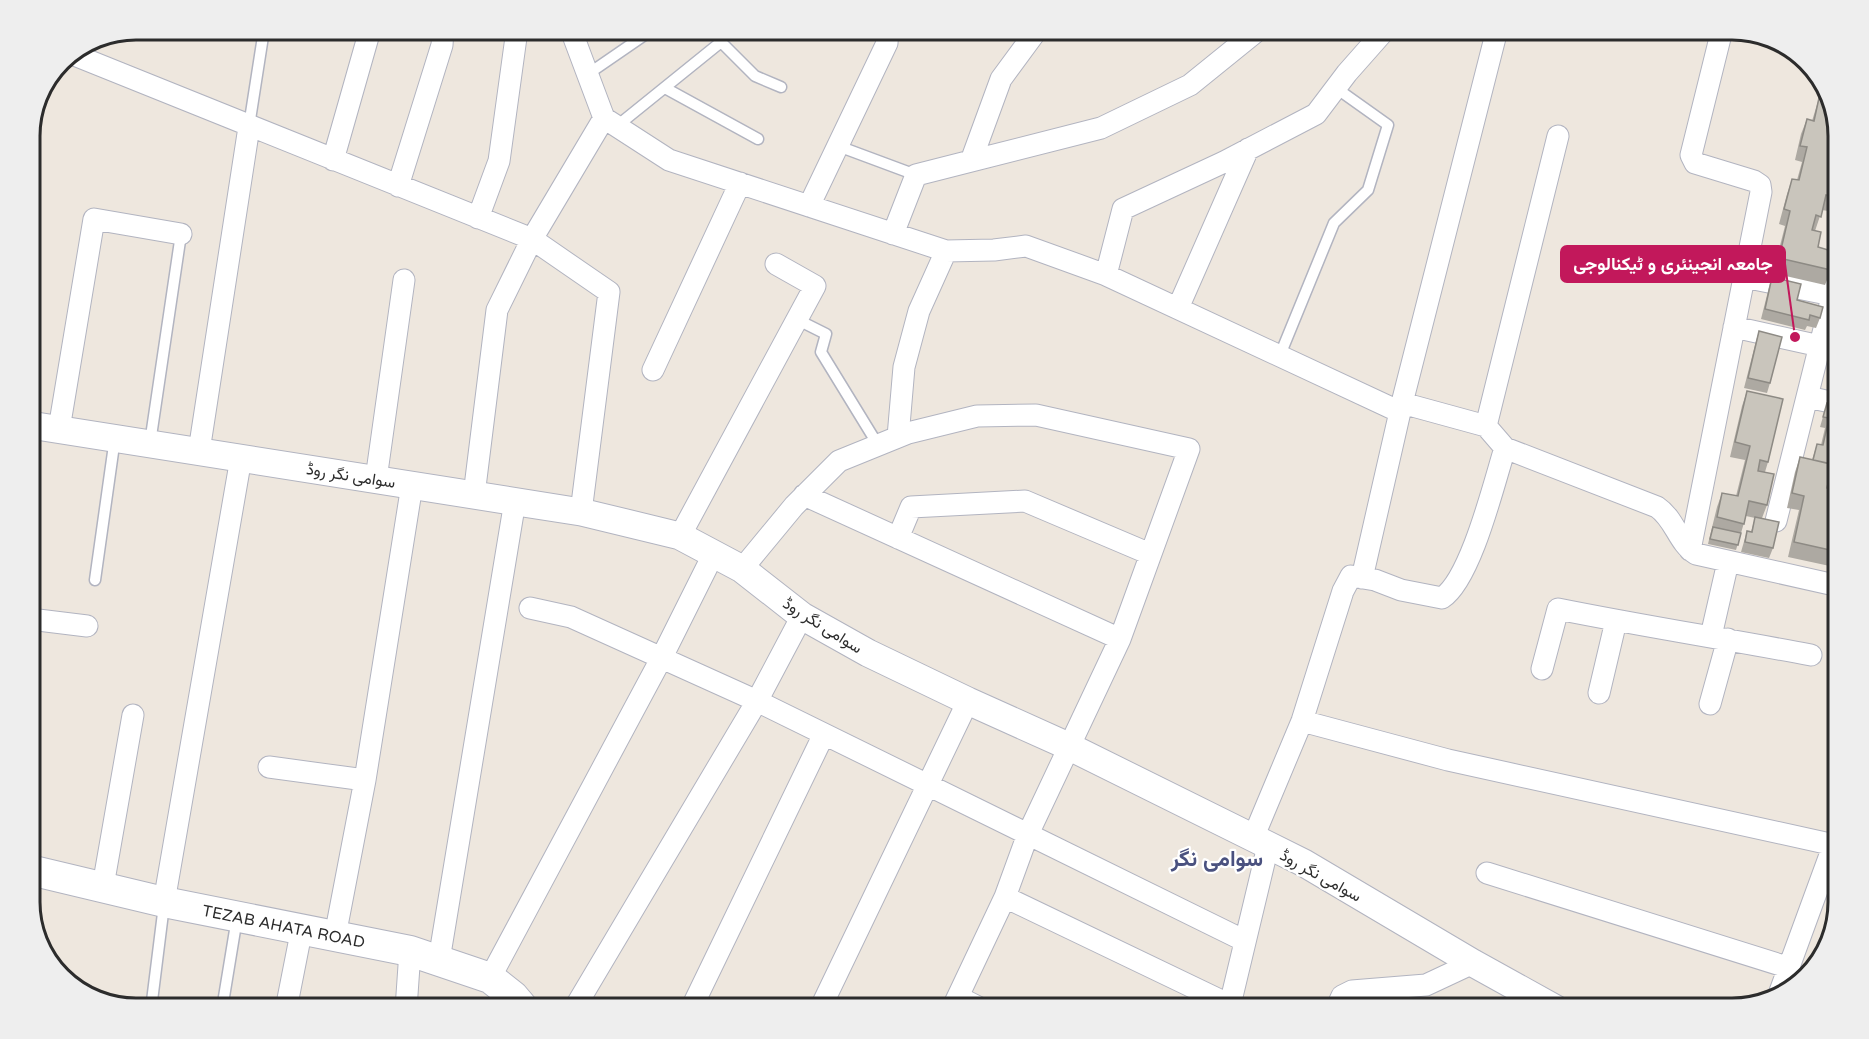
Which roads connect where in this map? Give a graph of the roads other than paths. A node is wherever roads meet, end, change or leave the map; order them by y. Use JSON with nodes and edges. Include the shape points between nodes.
{"nodes":[{"id":1,"x":262,"y":41,"type":"edge"},
{"id":2,"x":367,"y":41,"type":"edge"},
{"id":3,"x":442,"y":41,"type":"edge"},
{"id":4,"x":515,"y":41,"type":"edge"},
{"id":5,"x":575,"y":41,"type":"edge"},
{"id":6,"x":636,"y":41,"type":"edge"},
{"id":7,"x":887,"y":41,"type":"edge"},
{"id":8,"x":1029,"y":41,"type":"edge"},
{"id":9,"x":1244,"y":41,"type":"edge"},
{"id":10,"x":1376,"y":41,"type":"edge"},
{"id":11,"x":1494,"y":41,"type":"edge"},
{"id":12,"x":1719,"y":41,"type":"edge"},
{"id":13,"x":721,"y":42,"type":"joint"},
{"id":14,"x":82,"y":58,"type":"edge"},
{"id":15,"x":588,"y":74,"type":"junction"},
{"id":16,"x":781,"y":87,"type":"dead end"},
{"id":17,"x":665,"y":88,"type":"junction"},
{"id":18,"x":1336,"y":88,"type":"junction"},
{"id":19,"x":610,"y":122,"type":"junction"},
{"id":20,"x":249,"y":127,"type":"junction"},
{"id":21,"x":1558,"y":136,"type":"dead end"},
{"id":22,"x":758,"y":139,"type":"dead end"},
{"id":23,"x":838,"y":146,"type":"junction"},
{"id":24,"x":1248,"y":149,"type":"junction"},
{"id":25,"x":333,"y":160,"type":"junction"},
{"id":26,"x":971,"y":161,"type":"junction"},
{"id":27,"x":916,"y":175,"type":"junction"},
{"id":28,"x":740,"y":183,"type":"junction"},
{"id":29,"x":398,"y":186,"type":"junction"},
{"id":30,"x":809,"y":206,"type":"junction"},
{"id":31,"x":478,"y":218,"type":"junction"},
{"id":32,"x":181,"y":234,"type":"joint"},
{"id":33,"x":893,"y":234,"type":"junction"},
{"id":34,"x":532,"y":239,"type":"junction"},
{"id":35,"x":946,"y":251,"type":"junction"},
{"id":36,"x":776,"y":264,"type":"dead end"},
{"id":37,"x":1106,"y":274,"type":"junction"},
{"id":38,"x":1744,"y":277,"type":"junction"},
{"id":39,"x":404,"y":280,"type":"dead end"},
{"id":40,"x":1828,"y":294,"type":"edge"},
{"id":41,"x":1178,"y":308,"type":"junction"},
{"id":42,"x":1828,"y":312,"type":"edge"},
{"id":43,"x":798,"y":320,"type":"junction"},
{"id":44,"x":1734,"y":327,"type":"junction"},
{"id":45,"x":1820,"y":346,"type":"junction"},
{"id":46,"x":1280,"y":356,"type":"junction"},
{"id":47,"x":653,"y":370,"type":"dead end"},
{"id":48,"x":1808,"y":397,"type":"junction"},
{"id":49,"x":1828,"y":402,"type":"edge"},
{"id":50,"x":1401,"y":408,"type":"junction"},
{"id":51,"x":1486,"y":426,"type":"junction"},
{"id":52,"x":41,"y":427,"type":"edge"},
{"id":53,"x":59,"y":429,"type":"junction"},
{"id":54,"x":898,"y":437,"type":"junction"},
{"id":55,"x":115,"y":438,"type":"junction"},
{"id":56,"x":150,"y":443,"type":"junction"},
{"id":57,"x":878,"y":445,"type":"junction"},
{"id":58,"x":1505,"y":448,"type":"junction"},
{"id":59,"x":199,"y":451,"type":"junction"},
{"id":60,"x":241,"y":458,"type":"junction"},
{"id":61,"x":376,"y":480,"type":"junction"},
{"id":62,"x":412,"y":485,"type":"junction"},
{"id":63,"x":474,"y":495,"type":"junction"},
{"id":64,"x":804,"y":495,"type":"junction"},
{"id":65,"x":515,"y":501,"type":"junction"},
{"id":66,"x":581,"y":512,"type":"junction"},
{"id":67,"x":1776,"y":521,"type":"edge"},
{"id":68,"x":680,"y":536,"type":"junction"},
{"id":69,"x":898,"y":538,"type":"junction"},
{"id":70,"x":1690,"y":550,"type":"junction"},
{"id":71,"x":714,"y":553,"type":"junction"},
{"id":72,"x":1150,"y":554,"type":"junction"},
{"id":73,"x":1728,"y":562,"type":"junction"},
{"id":74,"x":742,"y":569,"type":"junction"},
{"id":75,"x":1362,"y":578,"type":"junction"},
{"id":76,"x":95,"y":580,"type":"dead end"},
{"id":77,"x":1828,"y":584,"type":"edge"},
{"id":78,"x":530,"y":608,"type":"dead end"},
{"id":79,"x":802,"y":616,"type":"junction"},
{"id":80,"x":41,"y":620,"type":"edge"},
{"id":81,"x":1616,"y":621,"type":"junction"},
{"id":82,"x":87,"y":626,"type":"dead end"},
{"id":83,"x":1719,"y":638,"type":"junction"},
{"id":84,"x":1120,"y":639,"type":"junction"},
{"id":85,"x":1810,"y":655,"type":"dead end"},
{"id":86,"x":662,"y":657,"type":"junction"},
{"id":87,"x":1542,"y":669,"type":"dead end"},
{"id":88,"x":1599,"y":693,"type":"dead end"},
{"id":89,"x":757,"y":701,"type":"junction"},
{"id":90,"x":968,"y":701,"type":"junction"},
{"id":91,"x":1710,"y":704,"type":"dead end"},
{"id":92,"x":133,"y":715,"type":"dead end"},
{"id":93,"x":1302,"y":721,"type":"junction"},
{"id":94,"x":824,"y":734,"type":"junction"},
{"id":95,"x":1068,"y":746,"type":"junction"},
{"id":96,"x":269,"y":767,"type":"dead end"},
{"id":97,"x":365,"y":780,"type":"junction"},
{"id":98,"x":928,"y":785,"type":"junction"},
{"id":99,"x":1028,"y":834,"type":"junction"},
{"id":100,"x":1261,"y":842,"type":"junction"},
{"id":101,"x":1828,"y":843,"type":"edge"},
{"id":102,"x":1828,"y":866,"type":"edge"},
{"id":103,"x":41,"y":872,"type":"edge"},
{"id":104,"x":1487,"y":873,"type":"dead end"},
{"id":105,"x":103,"y":886,"type":"junction"},
{"id":106,"x":1005,"y":897,"type":"junction"},
{"id":107,"x":165,"y":902,"type":"junction"},
{"id":108,"x":237,"y":915,"type":"junction"},
{"id":109,"x":302,"y":928,"type":"junction"},
{"id":110,"x":335,"y":936,"type":"junction"},
{"id":111,"x":1245,"y":941,"type":"junction"},
{"id":112,"x":410,"y":951,"type":"junction"},
{"id":113,"x":439,"y":960,"type":"junction"},
{"id":114,"x":1473,"y":963,"type":"junction"},
{"id":115,"x":1790,"y":968,"type":"junction"},
{"id":116,"x":490,"y":978,"type":"junction"},
{"id":117,"x":1784,"y":984,"type":"edge"},
{"id":118,"x":152,"y":998,"type":"edge"},
{"id":119,"x":224,"y":998,"type":"edge"},
{"id":120,"x":288,"y":998,"type":"edge"},
{"id":121,"x":407,"y":998,"type":"edge"},
{"id":122,"x":515,"y":998,"type":"edge"},
{"id":123,"x":581,"y":998,"type":"edge"},
{"id":124,"x":696,"y":998,"type":"edge"},
{"id":125,"x":825,"y":998,"type":"edge"},
{"id":126,"x":957,"y":998,"type":"edge"},
{"id":127,"x":1211,"y":998,"type":"edge"},
{"id":128,"x":1231,"y":998,"type":"edge"},
{"id":129,"x":1341,"y":998,"type":"edge"},
{"id":130,"x":1518,"y":998,"type":"edge"}],
"edges":[{"from":1,"to":20,"type":"lane"},
{"from":2,"to":25,"type":"street"},
{"from":3,"to":29,"type":"street"},
{"from":4,"to":31,"type":"street","via":[[499,161]]},
{"from":5,"to":15,"type":"street"},
{"from":6,"to":15,"type":"lane"},
{"from":7,"to":23,"type":"street"},
{"from":8,"to":26,"type":"street","via":[[1001,79]]},
{"from":9,"to":26,"type":"street","via":[[1190,85],[1101,128]]},
{"from":10,"to":18,"type":"street"},
{"from":11,"to":50,"type":"street"},
{"from":12,"to":38,"type":"street","via":[[1691,155],[1695,163],[1760,185]]},
{"from":13,"to":16,"type":"lane","via":[[755,76]]},
{"from":13,"to":17,"type":"lane"},
{"from":14,"to":20,"type":"street"},
{"from":15,"to":19,"type":"street"},
{"from":17,"to":19,"type":"lane"},
{"from":17,"to":22,"type":"lane"},
{"from":18,"to":24,"type":"street","via":[[1316,114]]},
{"from":18,"to":46,"type":"lane","via":[[1388,125],[1368,190],[1335,223]]},
{"from":19,"to":28,"type":"street","via":[[669,160]]},
{"from":19,"to":34,"type":"street"},
{"from":20,"to":25,"type":"street"},
{"from":20,"to":59,"type":"street"},
{"from":21,"to":51,"type":"street"},
{"from":23,"to":27,"type":"lane"},
{"from":23,"to":30,"type":"street"},
{"from":24,"to":37,"type":"street","via":[[1123,209]]},
{"from":24,"to":41,"type":"street"},
{"from":25,"to":29,"type":"street"},
{"from":26,"to":27,"type":"street"},
{"from":27,"to":33,"type":"street"},
{"from":28,"to":30,"type":"street"},
{"from":28,"to":47,"type":"street"},
{"from":29,"to":31,"type":"street"},
{"from":30,"to":33,"type":"street"},
{"from":31,"to":34,"type":"street"},
{"from":32,"to":53,"type":"street","via":[[94,219]]},
{"from":32,"to":56,"type":"lane"},
{"from":33,"to":35,"type":"street"},
{"from":34,"to":63,"type":"street","via":[[497,310]]},
{"from":34,"to":66,"type":"street","via":[[609,292]]},
{"from":35,"to":37,"type":"street","via":[[1026,246]]},
{"from":35,"to":54,"type":"street","via":[[919,311],[904,367]]},
{"from":36,"to":43,"type":"street","via":[[816,286]]},
{"from":37,"to":41,"type":"street"},
{"from":38,"to":40,"type":"street"},
{"from":38,"to":44,"type":"street"},
{"from":39,"to":61,"type":"street"},
{"from":41,"to":46,"type":"street"},
{"from":42,"to":45,"type":"street"},
{"from":43,"to":57,"type":"lane","via":[[826,334],[821,352]]},
{"from":43,"to":68,"type":"street"},
{"from":44,"to":45,"type":"street"},
{"from":44,"to":70,"type":"street"},
{"from":45,"to":48,"type":"street"},
{"from":46,"to":50,"type":"street"},
{"from":48,"to":49,"type":"street"},
{"from":48,"to":67,"type":"street"},
{"from":50,"to":51,"type":"street"},
{"from":50,"to":75,"type":"street"},
{"from":51,"to":58,"type":"street"},
{"from":52,"to":53,"type":"street","name":"سوامی نگر روڈ"},
{"from":53,"to":55,"type":"street","name":"سوامی نگر روڈ"},
{"from":54,"to":57,"type":"street"},
{"from":54,"to":72,"type":"street","via":[[977,416],[1036,415],[1189,449]]},
{"from":55,"to":56,"type":"street","name":"سوامی نگر روڈ"},
{"from":55,"to":76,"type":"lane"},
{"from":56,"to":59,"type":"street","name":"سوامی نگر روڈ"},
{"from":57,"to":64,"type":"street","via":[[839,461]]},
{"from":58,"to":70,"type":"street","via":[[1657,507],[1670,519]]},
{"from":58,"to":75,"type":"street","via":[[1467,562],[1450,593],[1442,598]]},
{"from":59,"to":60,"type":"street","name":"سوامی نگر روڈ"},
{"from":60,"to":61,"type":"street","name":"سوامی نگر روڈ"},
{"from":60,"to":107,"type":"street"},
{"from":61,"to":62,"type":"street","name":"سوامی نگر روڈ"},
{"from":62,"to":63,"type":"street","name":"سوامی نگر روڈ"},
{"from":62,"to":97,"type":"street"},
{"from":63,"to":65,"type":"street","name":"سوامی نگر روڈ"},
{"from":64,"to":69,"type":"street"},
{"from":64,"to":74,"type":"street"},
{"from":65,"to":66,"type":"street","name":"سوامی نگر روڈ"},
{"from":65,"to":113,"type":"street"},
{"from":66,"to":68,"type":"street","name":"سوامی نگر روڈ"},
{"from":68,"to":71,"type":"street","name":"سوامی نگر روڈ"},
{"from":69,"to":72,"type":"street","via":[[912,507],[1025,501]]},
{"from":69,"to":84,"type":"street"},
{"from":70,"to":73,"type":"street"},
{"from":71,"to":74,"type":"street","name":"سوامی نگر روڈ"},
{"from":71,"to":86,"type":"street"},
{"from":72,"to":84,"type":"street"},
{"from":73,"to":77,"type":"street"},
{"from":73,"to":83,"type":"street"},
{"from":74,"to":79,"type":"street","name":"سوامی نگر روڈ"},
{"from":75,"to":93,"type":"street","via":[[1351,576],[1342,591]]},
{"from":78,"to":86,"type":"street","via":[[571,617]]},
{"from":79,"to":89,"type":"street"},
{"from":79,"to":90,"type":"street","name":"سوامی نگر روڈ"},
{"from":80,"to":82,"type":"street"},
{"from":81,"to":83,"type":"street"},
{"from":81,"to":87,"type":"street","via":[[1558,609]]},
{"from":81,"to":88,"type":"street"},
{"from":83,"to":85,"type":"street"},
{"from":83,"to":91,"type":"street"},
{"from":84,"to":95,"type":"street"},
{"from":86,"to":89,"type":"street"},
{"from":86,"to":116,"type":"street"},
{"from":89,"to":94,"type":"street"},
{"from":89,"to":123,"type":"street"},
{"from":90,"to":95,"type":"street","name":"سوامی نگر روڈ"},
{"from":90,"to":98,"type":"street"},
{"from":92,"to":105,"type":"street"},
{"from":93,"to":100,"type":"street"},
{"from":93,"to":101,"type":"street","via":[[1448,760]]},
{"from":94,"to":98,"type":"street"},
{"from":94,"to":124,"type":"street"},
{"from":95,"to":99,"type":"street"},
{"from":95,"to":100,"type":"street","name":"سوامی نگر روڈ"},
{"from":96,"to":97,"type":"street"},
{"from":97,"to":110,"type":"street"},
{"from":98,"to":99,"type":"street"},
{"from":98,"to":125,"type":"street"},
{"from":99,"to":106,"type":"street"},
{"from":99,"to":111,"type":"street"},
{"from":100,"to":111,"type":"street"},
{"from":100,"to":114,"type":"street","name":"سوامی نگر روڈ","via":[[1304,863]]},
{"from":102,"to":115,"type":"street"},
{"from":103,"to":105,"type":"main road","name":"TEZAB AHATA ROAD"},
{"from":104,"to":115,"type":"street"},
{"from":105,"to":107,"type":"main road","name":"TEZAB AHATA ROAD"},
{"from":106,"to":126,"type":"street"},
{"from":106,"to":127,"type":"street"},
{"from":107,"to":108,"type":"main road","name":"TEZAB AHATA ROAD"},
{"from":107,"to":118,"type":"lane"},
{"from":108,"to":109,"type":"main road","name":"TEZAB AHATA ROAD"},
{"from":108,"to":119,"type":"lane"},
{"from":109,"to":110,"type":"main road","name":"TEZAB AHATA ROAD"},
{"from":109,"to":120,"type":"street"},
{"from":110,"to":112,"type":"main road","name":"TEZAB AHATA ROAD"},
{"from":111,"to":128,"type":"street"},
{"from":112,"to":113,"type":"main road","name":"TEZAB AHATA ROAD"},
{"from":112,"to":121,"type":"street"},
{"from":113,"to":116,"type":"main road","name":"TEZAB AHATA ROAD"},
{"from":114,"to":129,"type":"street","via":[[1426,984],[1352,991]]},
{"from":114,"to":130,"type":"street","name":"سوامی نگر روڈ"},
{"from":115,"to":117,"type":"street"},
{"from":116,"to":122,"type":"main road","name":"TEZAB AHATA ROAD"}]}
